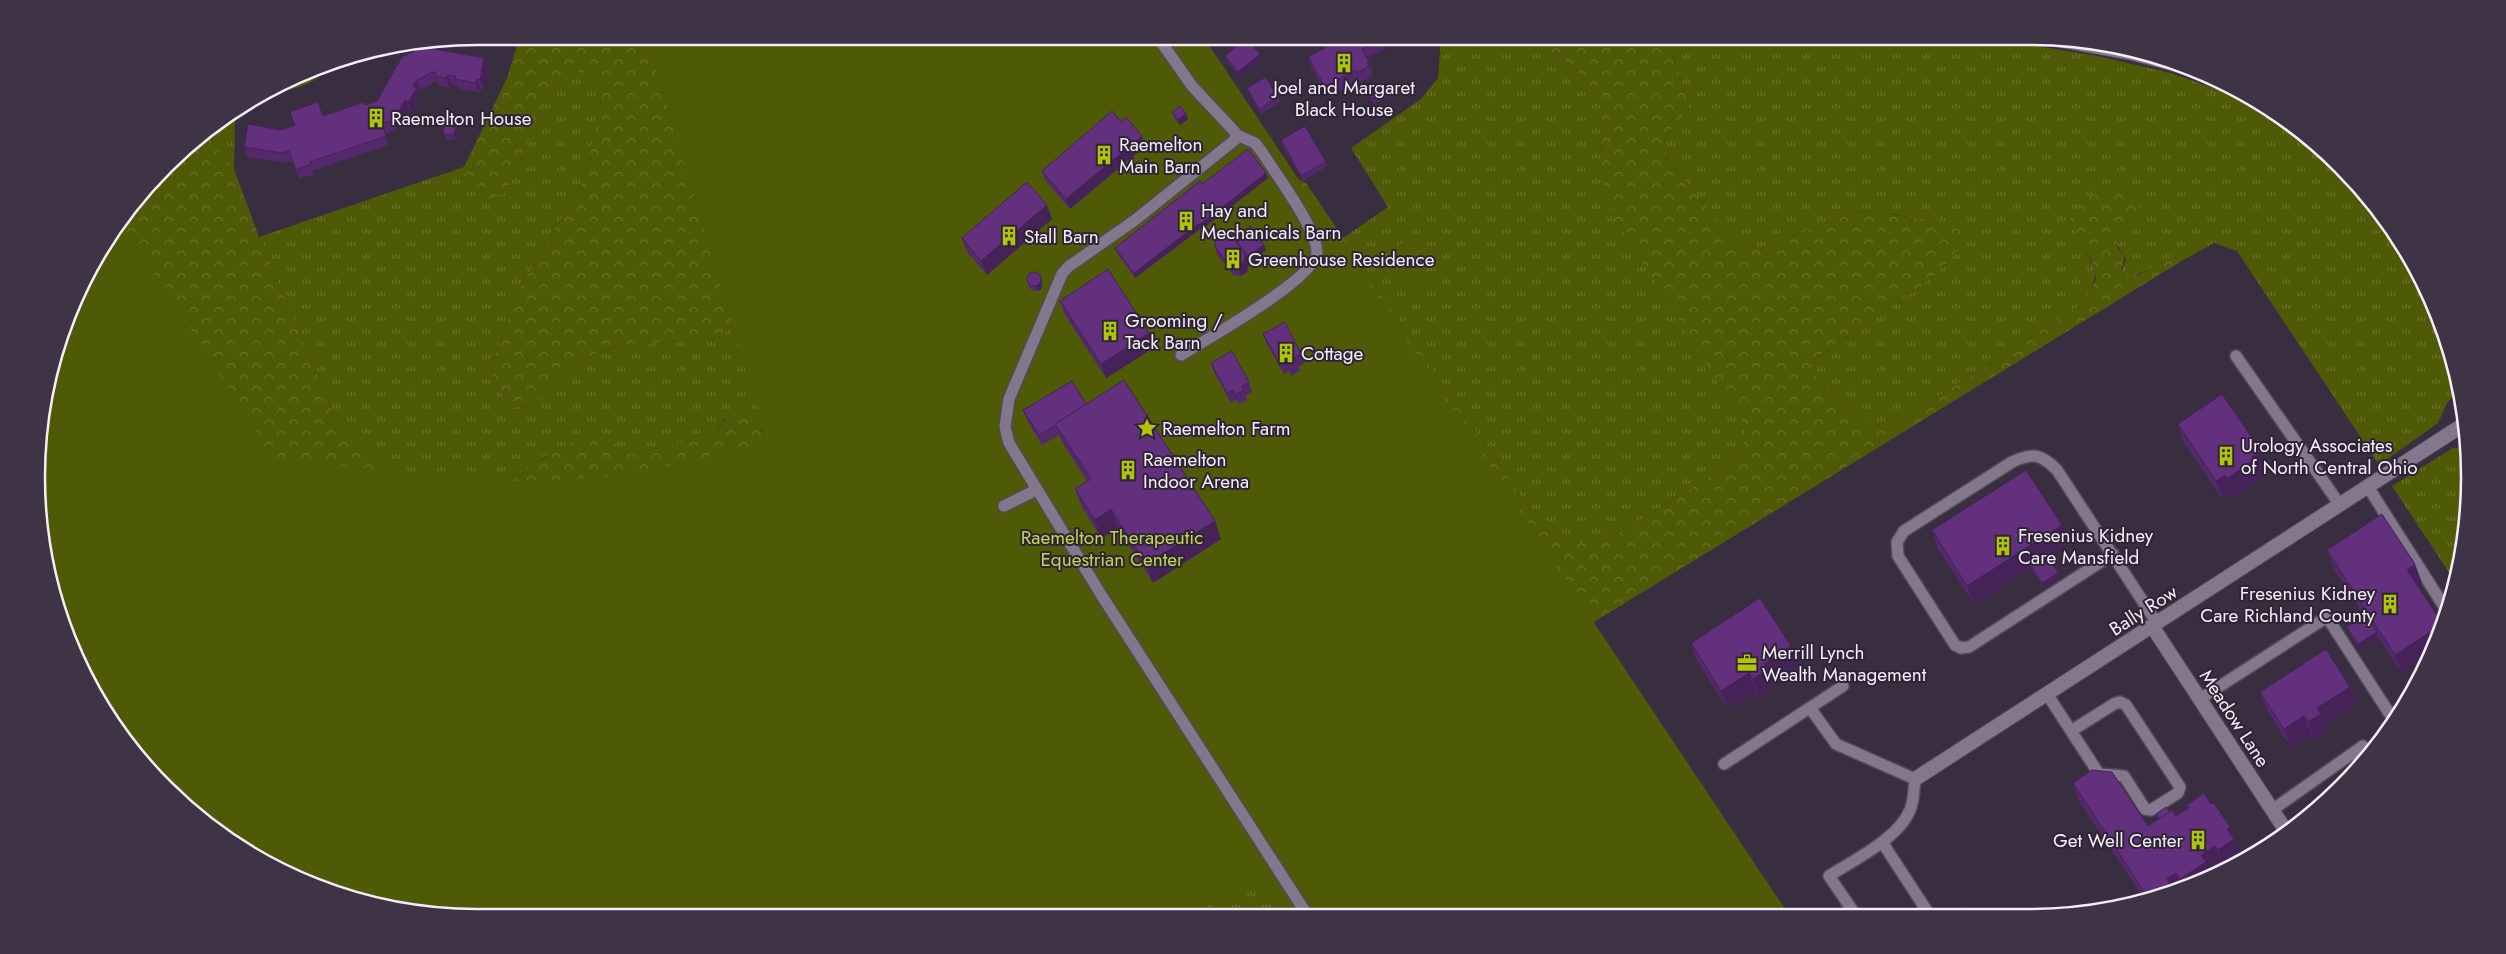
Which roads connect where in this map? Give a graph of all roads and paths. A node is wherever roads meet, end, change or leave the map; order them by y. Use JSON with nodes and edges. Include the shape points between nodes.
{"nodes":[{"id":1,"x":1163,"y":45,"type":"edge"},
{"id":2,"x":1237,"y":135,"type":"junction"},
{"id":3,"x":1181,"y":355,"type":"dead end"},
{"id":4,"x":2236,"y":356,"type":"dead end"},
{"id":5,"x":2458,"y":428,"type":"edge"},
{"id":6,"x":2368,"y":486,"type":"junction"},
{"id":7,"x":1036,"y":490,"type":"junction"},
{"id":8,"x":2340,"y":505,"type":"junction"},
{"id":9,"x":1004,"y":506,"type":"dead end"},
{"id":10,"x":2112,"y":554,"type":"junction"},
{"id":11,"x":2442,"y":604,"type":"edge"},
{"id":12,"x":2154,"y":625,"type":"junction"},
{"id":13,"x":1844,"y":686,"type":"dead end"},
{"id":14,"x":2047,"y":694,"type":"junction"},
{"id":15,"x":2200,"y":699,"type":"junction"},
{"id":16,"x":1810,"y":708,"type":"junction"},
{"id":17,"x":2390,"y":714,"type":"edge"},
{"id":18,"x":2071,"y":731,"type":"junction"},
{"id":19,"x":2363,"y":746,"type":"dead end"},
{"id":20,"x":1724,"y":764,"type":"dead end"},
{"id":21,"x":1915,"y":780,"type":"junction"},
{"id":22,"x":2272,"y":810,"type":"junction"},
{"id":23,"x":2283,"y":826,"type":"edge"},
{"id":24,"x":1882,"y":842,"type":"junction"},
{"id":25,"x":1304,"y":909,"type":"edge"},
{"id":26,"x":1852,"y":909,"type":"edge"},
{"id":27,"x":1926,"y":909,"type":"edge"}],
"edges":[{"from":1,"to":2,"type":"lane","via":[[1192,86]]},
{"from":2,"to":3,"type":"lane","via":[[1255,143],[1262,152],[1311,230],[1317,254],[1314,263],[1302,276],[1238,321]]},
{"from":2,"to":7,"type":"lane","via":[[1234,143],[1062,274],[1006,412],[1009,443]]},
{"from":4,"to":8,"type":"lane"},
{"from":5,"to":6,"type":"street","name":"Bally Row"},
{"from":6,"to":8,"type":"street","name":"Bally Row"},
{"from":6,"to":11,"type":"lane"},
{"from":7,"to":9,"type":"lane"},
{"from":7,"to":25,"type":"lane"},
{"from":8,"to":12,"type":"street","name":"Bally Row"},
{"from":10,"to":10,"type":"lane","via":[[2057,470],[2045,458],[2028,455],[1904,532],[1897,542],[1898,556],[1961,648],[1968,647]]},
{"from":10,"to":12,"type":"lane"},
{"from":12,"to":14,"type":"street","name":"Bally Row"},
{"from":12,"to":15,"type":"street","name":"Meadow Lane"},
{"from":13,"to":16,"type":"lane"},
{"from":14,"to":18,"type":"lane"},
{"from":14,"to":21,"type":"street","name":"Bally Row"},
{"from":15,"to":17,"type":"lane","via":[[2327,617]]},
{"from":15,"to":22,"type":"street","name":"Meadow Lane"},
{"from":16,"to":20,"type":"lane"},
{"from":16,"to":21,"type":"lane","via":[[1836,744]]},
{"from":18,"to":18,"type":"lane","via":[[2100,774],[2124,776],[2145,809],[2151,810],[2178,793],[2180,787],[2126,705],[2114,704]]},
{"from":19,"to":22,"type":"lane"},
{"from":21,"to":24,"type":"lane","via":[[1911,810],[1902,824]]},
{"from":22,"to":23,"type":"street","name":"Meadow Lane"},
{"from":24,"to":26,"type":"lane","via":[[1829,876]]},
{"from":24,"to":27,"type":"lane"}]}
